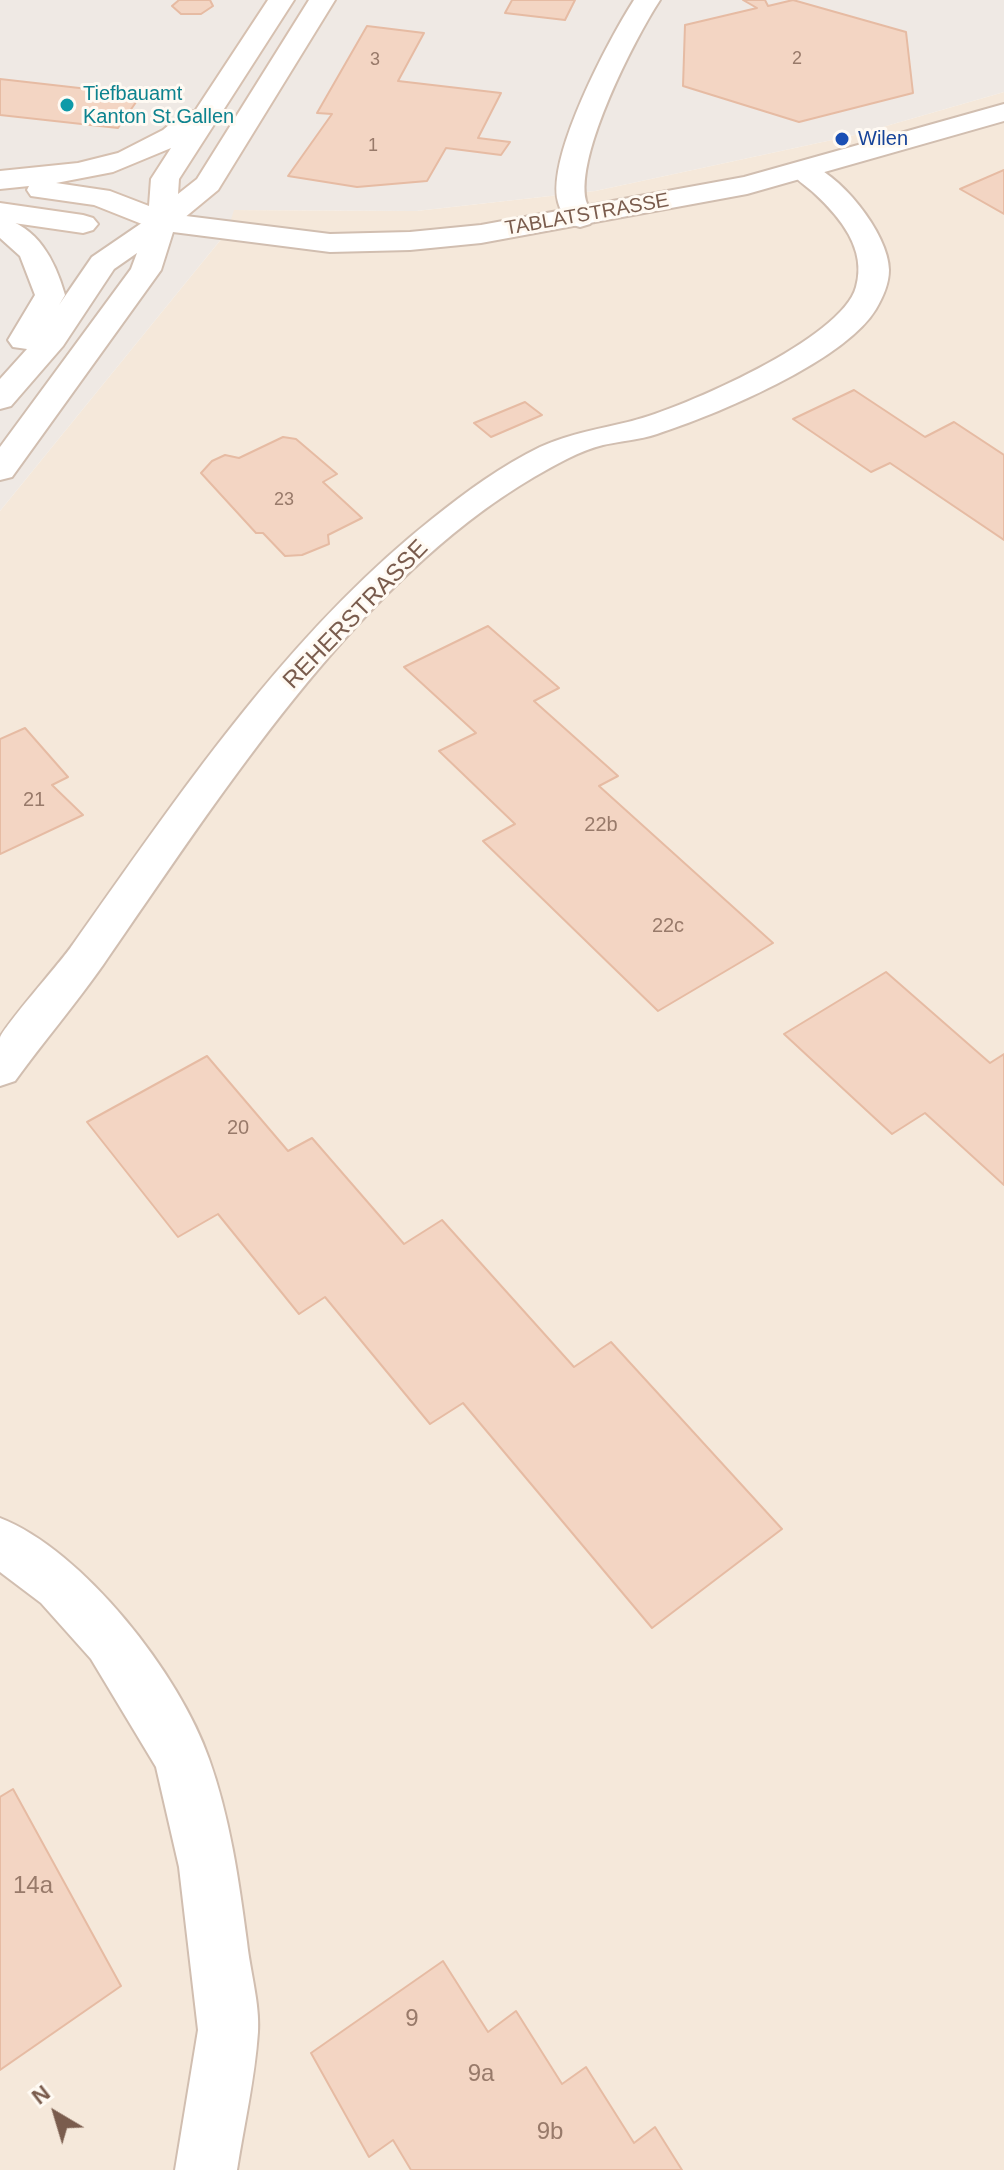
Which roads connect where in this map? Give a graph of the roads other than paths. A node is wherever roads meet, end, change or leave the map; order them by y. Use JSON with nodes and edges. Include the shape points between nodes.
{"nodes":[{"id":1,"x":281,"y":0,"type":"edge"},
{"id":2,"x":322,"y":0,"type":"edge"},
{"id":3,"x":647,"y":0,"type":"edge"},
{"id":4,"x":224,"y":90,"type":"junction"},
{"id":5,"x":1004,"y":112,"type":"edge"},
{"id":6,"x":803,"y":170,"type":"junction"},
{"id":7,"x":0,"y":183,"type":"edge"},
{"id":8,"x":0,"y":212,"type":"edge"},
{"id":9,"x":580,"y":218,"type":"junction"},
{"id":10,"x":162,"y":222,"type":"junction"},
{"id":11,"x":0,"y":226,"type":"edge"},
{"id":12,"x":0,"y":386,"type":"edge"},
{"id":13,"x":0,"y":399,"type":"edge"},
{"id":14,"x":0,"y":470,"type":"edge"},
{"id":15,"x":0,"y":1069,"type":"edge"},
{"id":16,"x":0,"y":1542,"type":"edge"},
{"id":17,"x":206,"y":2170,"type":"edge"}],
"edges":[{"from":1,"to":4,"type":"street"},
{"from":2,"to":10,"type":"street","via":[[208,184]]},
{"from":3,"to":9,"type":"street","via":[[624,36],[580,140],[571,182]]},
{"from":4,"to":7,"type":"street","via":[[175,137],[144,153],[70,173]]},
{"from":4,"to":10,"type":"street","via":[[165,179]]},
{"from":5,"to":6,"type":"street","name":"TABLATSTRASSE"},
{"from":6,"to":9,"type":"street","name":"TABLATSTRASSE"},
{"from":6,"to":15,"type":"street","name":"REHERSTRASSE","via":[[843,201],[873,257],[872,286],[845,328],[798,359],[695,408],[640,429],[588,439],[530,464],[420,546],[325,639],[260,717]]},
{"from":7,"to":10,"type":"street","via":[[100,197]]},
{"from":8,"to":10,"type":"street","via":[[81,224]]},
{"from":9,"to":10,"type":"street","name":"TABLATSTRASSE","via":[[481,234],[363,242],[289,240]]},
{"from":10,"to":13,"type":"street","via":[[103,263],[52,339]]},
{"from":10,"to":14,"type":"street","via":[[146,270]]},
{"from":11,"to":12,"type":"street","via":[[41,261],[50,295]]},
{"from":16,"to":17,"type":"street","via":[[60,1585],[110,1641],[182,1760],[208,1867],[228,2030]]}]}
